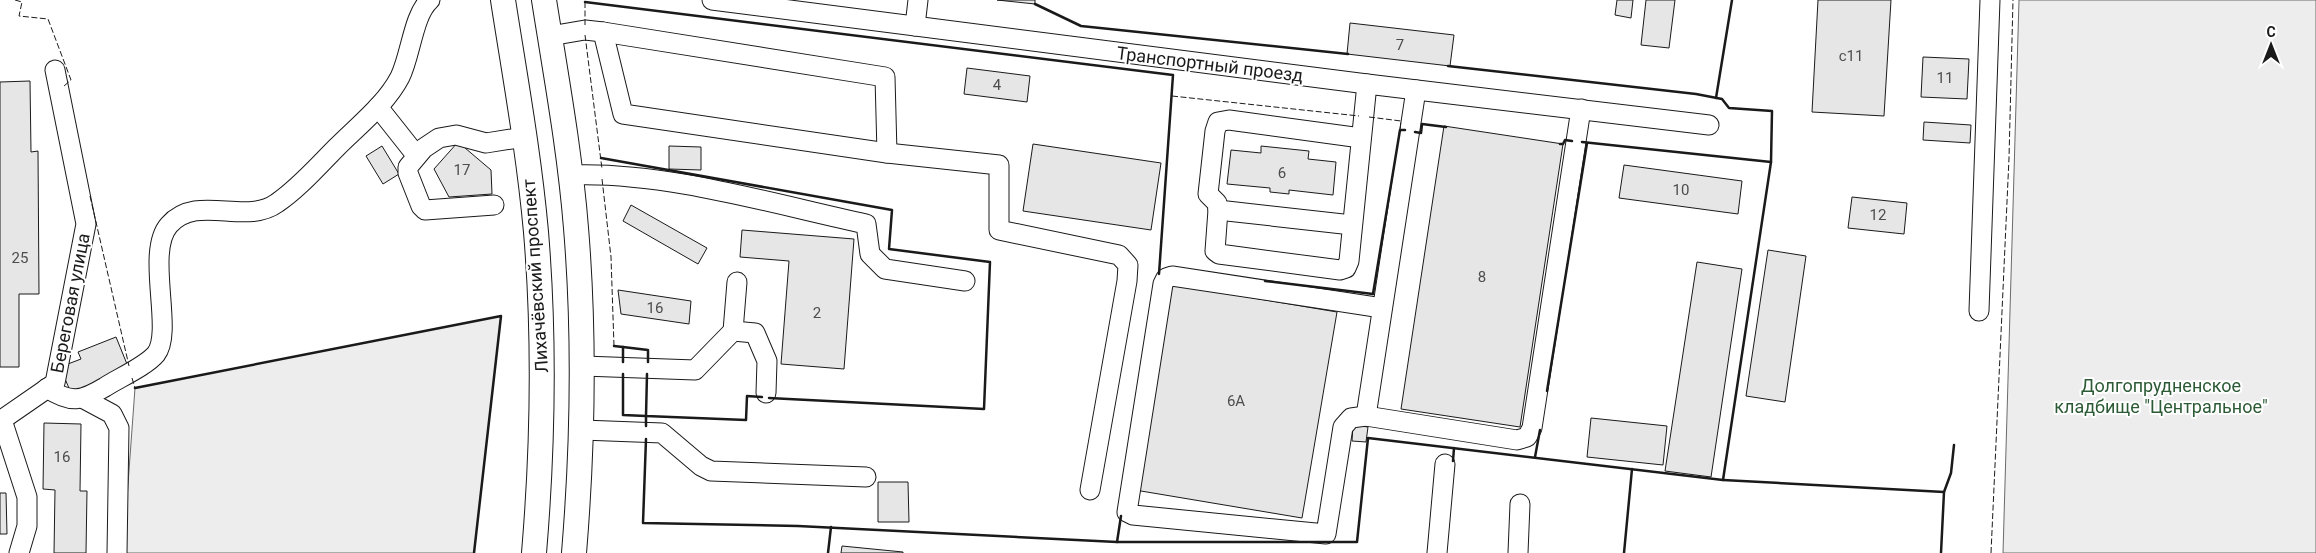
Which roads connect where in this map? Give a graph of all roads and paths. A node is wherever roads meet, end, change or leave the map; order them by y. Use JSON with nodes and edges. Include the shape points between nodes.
{"nodes":[{"id":1,"x":430,"y":0,"type":"edge"},
{"id":2,"x":503,"y":0,"type":"edge"},
{"id":3,"x":544,"y":0,"type":"edge"},
{"id":4,"x":712,"y":0,"type":"edge"},
{"id":5,"x":918,"y":0,"type":"edge"},
{"id":6,"x":1990,"y":0,"type":"edge"},
{"id":7,"x":915,"y":26,"type":"junction"},
{"id":8,"x":603,"y":32,"type":"junction"},
{"id":9,"x":550,"y":36,"type":"junction"},
{"id":10,"x":55,"y":70,"type":"dead end"},
{"id":11,"x":1366,"y":84,"type":"junction"},
{"id":12,"x":1416,"y":90,"type":"junction"},
{"id":13,"x":378,"y":106,"type":"junction"},
{"id":14,"x":1581,"y":109,"type":"junction"},
{"id":15,"x":1709,"y":124,"type":"dead end"},
{"id":16,"x":524,"y":137,"type":"junction"},
{"id":17,"x":1361,"y":138,"type":"junction"},
{"id":18,"x":887,"y":153,"type":"junction"},
{"id":19,"x":416,"y":155,"type":"junction"},
{"id":20,"x":570,"y":175,"type":"junction"},
{"id":21,"x":494,"y":205,"type":"dead end"},
{"id":22,"x":1218,"y":210,"type":"junction"},
{"id":23,"x":1352,"y":225,"type":"junction"},
{"id":24,"x":965,"y":281,"type":"dead end"},
{"id":25,"x":737,"y":282,"type":"dead end"},
{"id":26,"x":1382,"y":308,"type":"junction"},
{"id":27,"x":1979,"y":311,"type":"dead end"},
{"id":28,"x":733,"y":331,"type":"junction"},
{"id":29,"x":583,"y":366,"type":"junction"},
{"id":30,"x":47,"y":388,"type":"junction"},
{"id":31,"x":766,"y":393,"type":"dead end"},
{"id":32,"x":84,"y":399,"type":"junction"},
{"id":33,"x":1366,"y":416,"type":"junction"},
{"id":34,"x":1,"y":420,"type":"edge"},
{"id":35,"x":582,"y":430,"type":"junction"},
{"id":36,"x":1445,"y":464,"type":"dead end"},
{"id":37,"x":866,"y":477,"type":"dead end"},
{"id":38,"x":1090,"y":490,"type":"dead end"},
{"id":39,"x":1520,"y":504,"type":"dead end"},
{"id":40,"x":19,"y":553,"type":"edge"},
{"id":41,"x":117,"y":553,"type":"edge"},
{"id":42,"x":534,"y":553,"type":"edge"},
{"id":43,"x":574,"y":553,"type":"edge"},
{"id":44,"x":1437,"y":553,"type":"edge"},
{"id":45,"x":1518,"y":553,"type":"edge"}],
"edges":[{"from":1,"to":13,"type":"street","via":[[421,11],[399,78]]},
{"from":2,"to":16,"type":"main road","name":"Лихачёвский проспект"},
{"from":3,"to":9,"type":"main road"},
{"from":4,"to":7,"type":"street","name":"Транспортный проезд"},
{"from":5,"to":7,"type":"street"},
{"from":6,"to":27,"type":"street"},
{"from":7,"to":11,"type":"street","name":"Транспортный проезд"},
{"from":8,"to":9,"type":"street","via":[[585,30]]},
{"from":8,"to":18,"type":"street","via":[[623,114]]},
{"from":8,"to":18,"type":"street","via":[[885,77]]},
{"from":9,"to":20,"type":"main road"},
{"from":10,"to":30,"type":"street","name":"Береговая улица","via":[[86,224],[55,383]]},
{"from":11,"to":12,"type":"street","name":"Транспортный проезд"},
{"from":11,"to":17,"type":"street"},
{"from":12,"to":14,"type":"street","name":"Транспортный проезд"},
{"from":12,"to":26,"type":"street"},
{"from":13,"to":19,"type":"street"},
{"from":13,"to":32,"type":"street","via":[[276,204],[249,211],[195,210],[177,217],[160,241],[161,332],[157,353]]},
{"from":14,"to":15,"type":"street","name":"Транспортный проезд"},
{"from":14,"to":33,"type":"street","via":[[1532,428],[1527,437],[1518,440]]},
{"from":16,"to":19,"type":"street","via":[[486,143],[456,135],[439,138]]},
{"from":16,"to":42,"type":"main road","name":"Лихачёвский проспект","via":[[536,231],[541,318],[543,402]]},
{"from":17,"to":22,"type":"street","via":[[1229,120],[1218,122],[1208,194],[1217,203]]},
{"from":17,"to":23,"type":"street"},
{"from":18,"to":38,"type":"street","via":[[1000,166],[999,230],[1119,255],[1128,265]]},
{"from":19,"to":21,"type":"street","via":[[408,173],[425,210]]},
{"from":20,"to":24,"type":"street","via":[[602,173],[689,185],[866,224],[870,254],[885,269]]},
{"from":20,"to":29,"type":"main road"},
{"from":22,"to":23,"type":"street"},
{"from":22,"to":23,"type":"street","via":[[1214,245],[1219,254],[1340,270],[1346,268],[1349,261]]},
{"from":25,"to":28,"type":"street"},
{"from":26,"to":33,"type":"street"},
{"from":26,"to":33,"type":"street","via":[[1172,276],[1166,278],[1162,284],[1127,512],[1326,534],[1343,428],[1351,418]]},
{"from":28,"to":29,"type":"street","via":[[695,370]]},
{"from":28,"to":31,"type":"street","via":[[755,333],[767,361]]},
{"from":29,"to":35,"type":"main road"},
{"from":30,"to":32,"type":"street","via":[[62,398]]},
{"from":30,"to":34,"type":"street","name":"Береговая улица"},
{"from":32,"to":41,"type":"street","via":[[112,414],[119,428]]},
{"from":34,"to":40,"type":"street","via":[[26,497],[28,526]]},
{"from":35,"to":37,"type":"street","via":[[662,433],[710,471]]},
{"from":35,"to":43,"type":"main road"},
{"from":36,"to":44,"type":"street"},
{"from":39,"to":45,"type":"street"}]}
